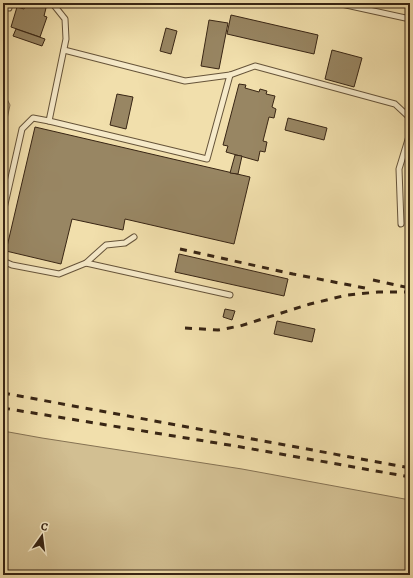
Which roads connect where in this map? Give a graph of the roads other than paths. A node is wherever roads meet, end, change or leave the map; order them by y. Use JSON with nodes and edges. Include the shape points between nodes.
{"nodes":[{"id":1,"x":49,"y":3,"type":"edge"},
{"id":2,"x":337,"y":3,"type":"edge"},
{"id":3,"x":410,"y":19,"type":"edge"},
{"id":4,"x":64,"y":50,"type":"junction"},
{"id":5,"x":230,"y":75,"type":"junction"},
{"id":6,"x":410,"y":118,"type":"edge"},
{"id":7,"x":49,"y":121,"type":"junction"},
{"id":8,"x":410,"y":133,"type":"edge"},
{"id":9,"x":3,"y":212,"type":"edge"},
{"id":10,"x":401,"y":224,"type":"dead end"},
{"id":11,"x":134,"y":237,"type":"dead end"},
{"id":12,"x":3,"y":261,"type":"edge"},
{"id":13,"x":86,"y":262,"type":"junction"},
{"id":14,"x":230,"y":295,"type":"dead end"}],
"edges":[{"from":1,"to":4,"type":"lane","via":[[53,4],[65,18]]},
{"from":2,"to":3,"type":"lane"},
{"from":4,"to":5,"type":"lane","via":[[185,82]]},
{"from":4,"to":7,"type":"lane"},
{"from":5,"to":6,"type":"lane","via":[[255,66],[395,104]]},
{"from":5,"to":7,"type":"lane","via":[[207,159]]},
{"from":7,"to":9,"type":"lane","via":[[33,118],[22,129]]},
{"from":8,"to":10,"type":"lane","via":[[400,168]]},
{"from":11,"to":13,"type":"lane","via":[[125,243],[106,246]]},
{"from":12,"to":13,"type":"lane","via":[[59,274]]},
{"from":13,"to":14,"type":"lane"}]}
